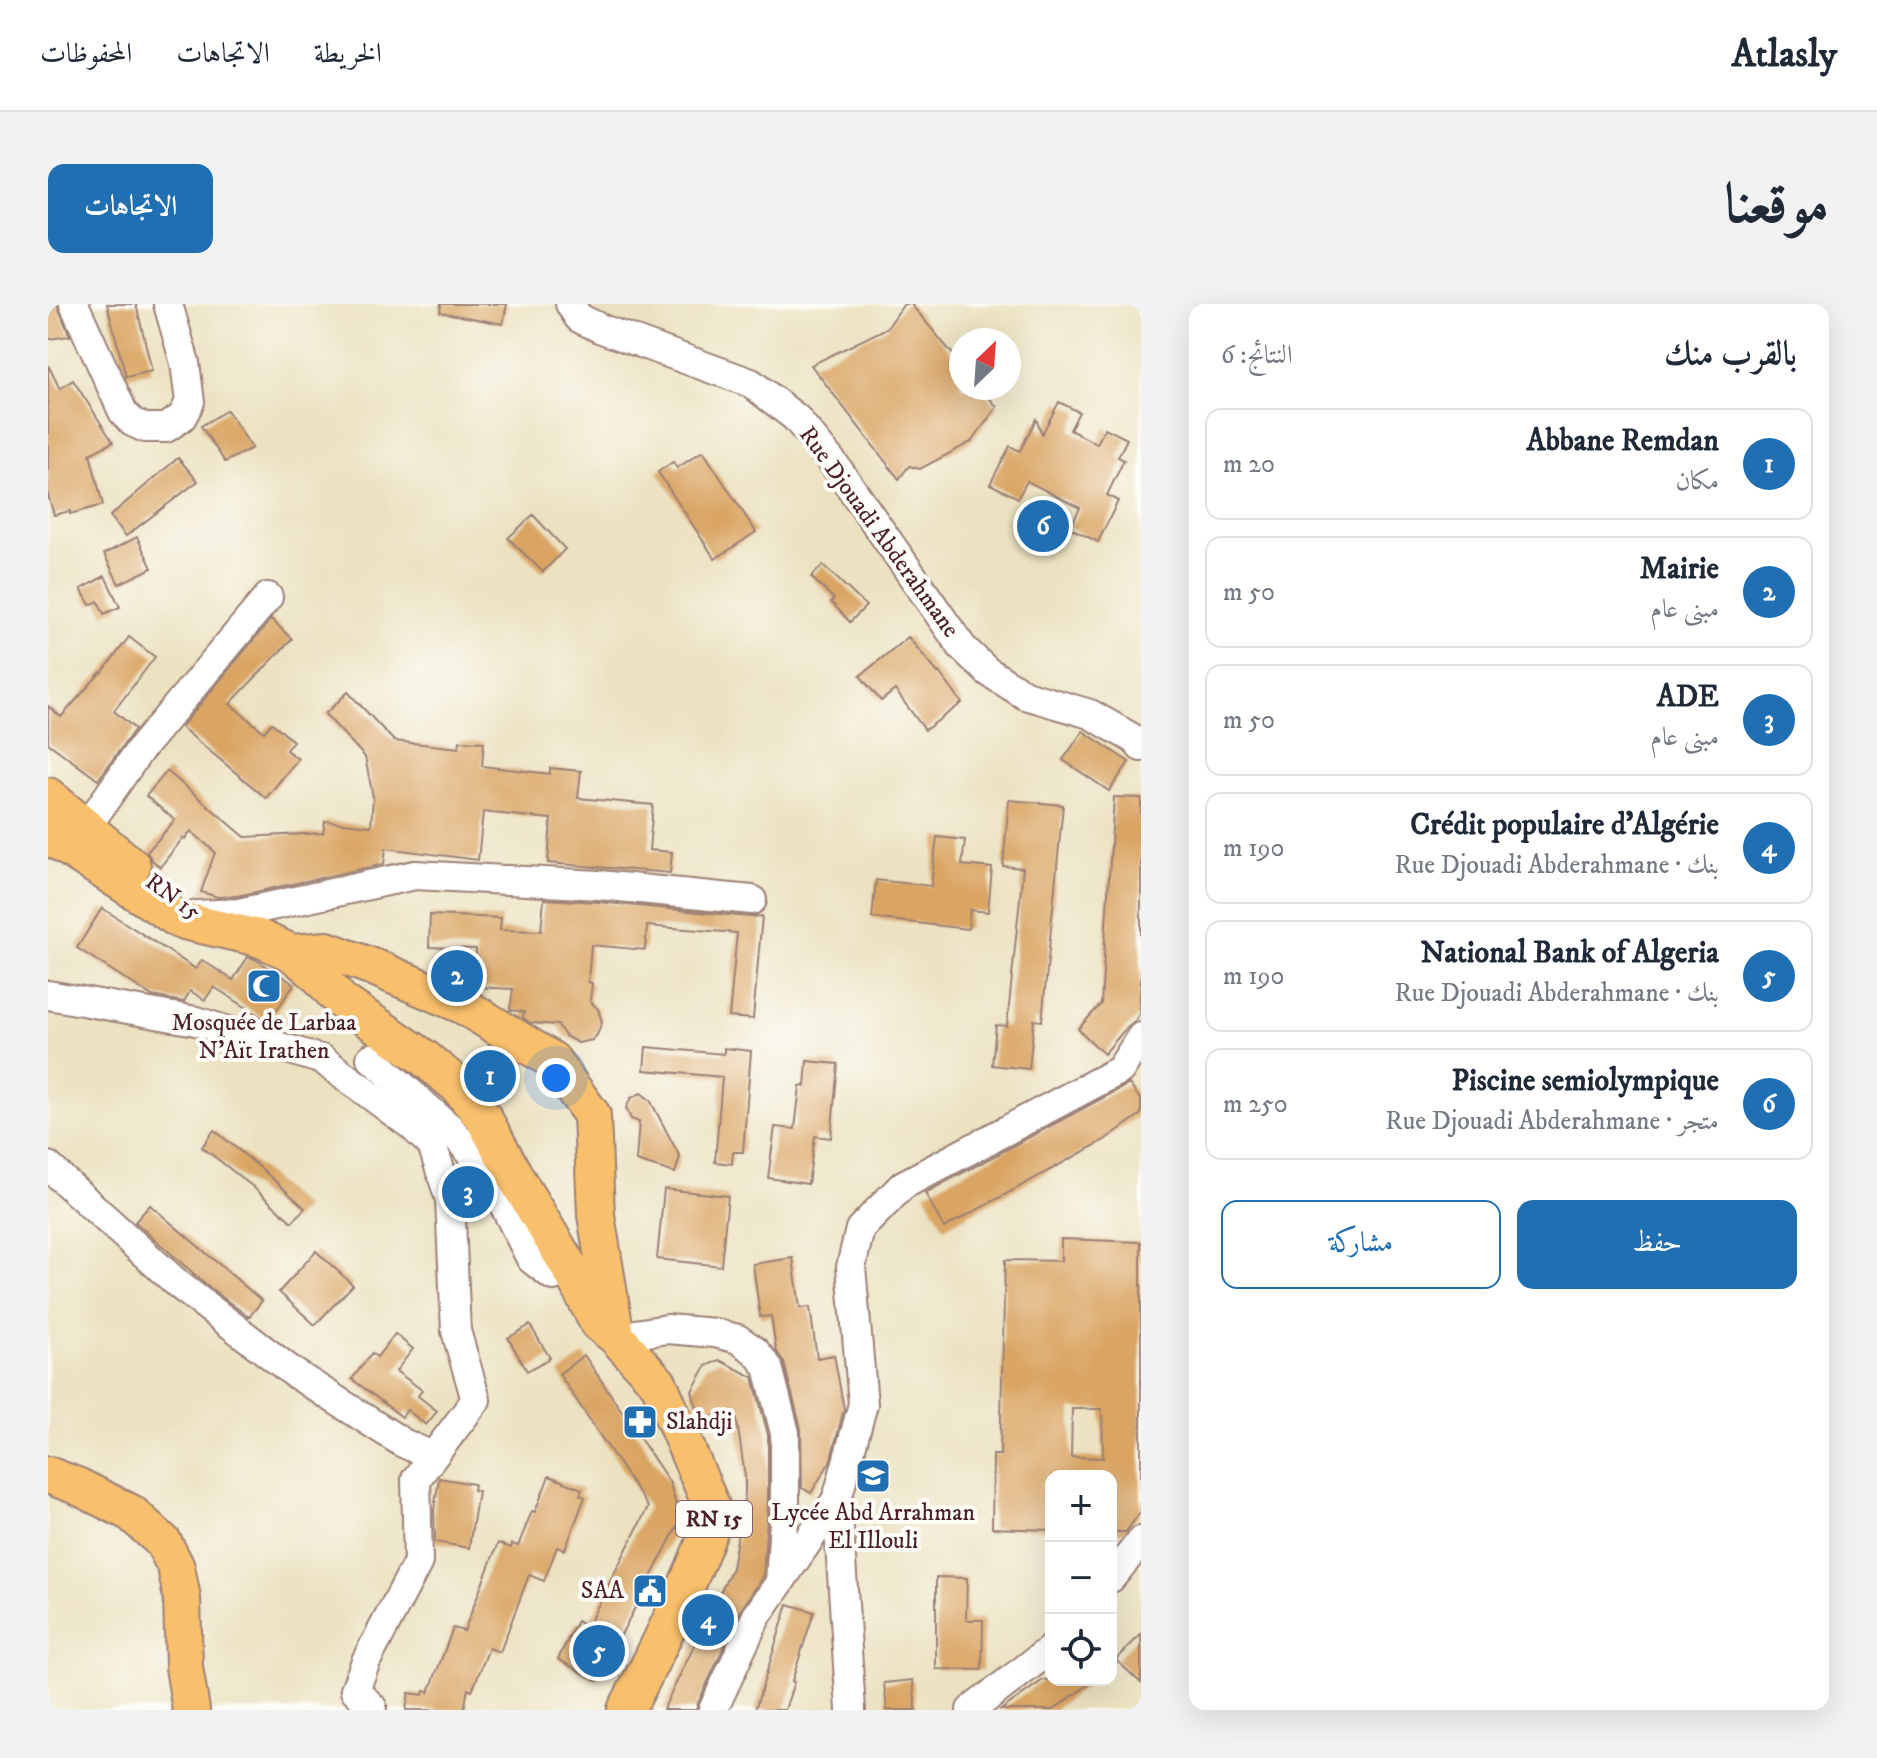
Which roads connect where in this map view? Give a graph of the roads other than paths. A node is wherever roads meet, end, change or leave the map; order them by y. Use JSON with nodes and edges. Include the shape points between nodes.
{"nodes":[{"id":1,"x":74,"y":304,"type":"edge"},
{"id":2,"x":168,"y":304,"type":"edge"},
{"id":3,"x":570,"y":309,"type":"edge"},
{"id":4,"x":268,"y":597,"type":"dead end"},
{"id":5,"x":1141,"y":747,"type":"edge"},
{"id":6,"x":48,"y":796,"type":"edge"},
{"id":7,"x":86,"y":828,"type":"junction"},
{"id":8,"x":48,"y":835,"type":"edge"},
{"id":9,"x":752,"y":900,"type":"dead end"},
{"id":10,"x":209,"y":922,"type":"junction"},
{"id":11,"x":292,"y":953,"type":"junction"},
{"id":12,"x":48,"y":995,"type":"edge"},
{"id":13,"x":1141,"y":1037,"type":"edge"},
{"id":14,"x":371,"y":1058,"type":"dead end"},
{"id":15,"x":441,"y":1137,"type":"junction"},
{"id":16,"x":48,"y":1166,"type":"edge"},
{"id":17,"x":596,"y":1215,"type":"junction"},
{"id":18,"x":549,"y":1232,"type":"junction"},
{"id":19,"x":571,"y":1270,"type":"junction"},
{"id":20,"x":616,"y":1337,"type":"junction"},
{"id":21,"x":432,"y":1456,"type":"junction"},
{"id":22,"x":48,"y":1475,"type":"edge"},
{"id":23,"x":837,"y":1499,"type":"junction"},
{"id":24,"x":1141,"y":1541,"type":"edge"},
{"id":25,"x":1117,"y":1571,"type":"edge"},
{"id":26,"x":780,"y":1582,"type":"junction"},
{"id":27,"x":1045,"y":1654,"type":"edge"},
{"id":28,"x":372,"y":1707,"type":"dead end"},
{"id":29,"x":191,"y":1710,"type":"edge"},
{"id":30,"x":626,"y":1710,"type":"edge"},
{"id":31,"x":713,"y":1710,"type":"edge"},
{"id":32,"x":851,"y":1710,"type":"edge"},
{"id":33,"x":971,"y":1710,"type":"edge"}],
"edges":[{"from":1,"to":2,"type":"street","via":[[123,412],[145,428],[166,428],[182,417],[190,402]]},
{"from":3,"to":5,"type":"street","name":"Rue Djouadi Abderahmane","via":[[602,329],[751,383],[813,438],[962,647],[987,671],[1025,695],[1090,714]]},
{"from":4,"to":7,"type":"street","via":[[139,751]]},
{"from":6,"to":7,"type":"main road","name":"RN 15"},
{"from":7,"to":10,"type":"main road","name":"RN 15"},
{"from":8,"to":10,"type":"main road","name":"RN 15","via":[[179,920]]},
{"from":9,"to":10,"type":"street","via":[[415,875]]},
{"from":10,"to":11,"type":"main road","number":"RN 15"},
{"from":11,"to":17,"type":"main road","number":"RN 15","via":[[327,950],[378,969],[462,1005],[552,1060],[592,1115]]},
{"from":11,"to":18,"type":"main road","number":"RN 15","via":[[341,1001],[457,1085],[483,1117]]},
{"from":12,"to":15,"type":"street","via":[[196,1021],[323,1060],[412,1126]]},
{"from":13,"to":23,"type":"street","via":[[1120,1070],[903,1185],[860,1229],[851,1267],[863,1404]]},
{"from":14,"to":15,"type":"street"},
{"from":15,"to":19,"type":"street","via":[[482,1168],[531,1259],[553,1276]]},
{"from":15,"to":21,"type":"street","via":[[450,1199],[456,1331],[476,1400]]},
{"from":16,"to":21,"type":"street","via":[[179,1285],[294,1373]]},
{"from":17,"to":18,"type":"main road","via":[[582,1232]]},
{"from":17,"to":20,"type":"main road","number":"RN 15"},
{"from":18,"to":19,"type":"main road","number":"RN 15"},
{"from":19,"to":20,"type":"main road","number":"RN 15","via":[[598,1323]]},
{"from":20,"to":26,"type":"street","via":[[667,1329],[715,1333],[738,1339],[768,1367],[785,1433]]},
{"from":20,"to":30,"type":"main road","number":"RN 15","via":[[659,1384],[715,1515],[661,1644]]},
{"from":21,"to":28,"type":"street","via":[[416,1479],[418,1562],[355,1690]]},
{"from":22,"to":29,"type":"main road","via":[[131,1513],[163,1542],[176,1567],[182,1598]]},
{"from":23,"to":26,"type":"street"},
{"from":23,"to":32,"type":"street"},
{"from":24,"to":25,"type":"street"},
{"from":26,"to":31,"type":"street","via":[[756,1617]]},
{"from":27,"to":33,"type":"street"}]}
